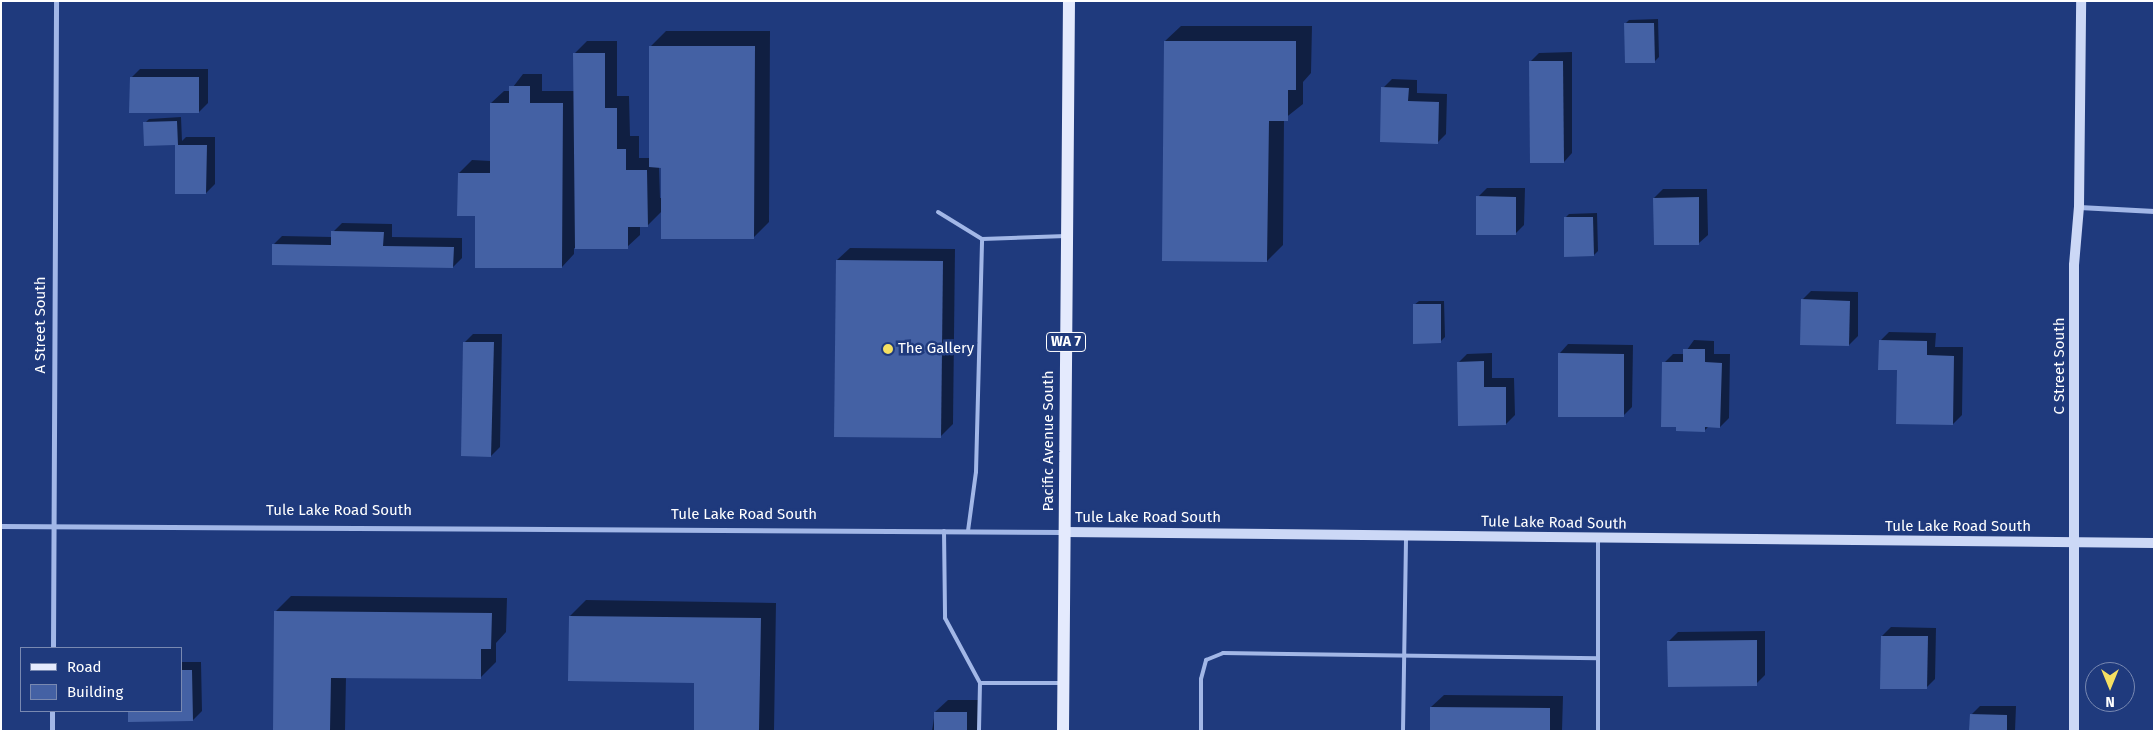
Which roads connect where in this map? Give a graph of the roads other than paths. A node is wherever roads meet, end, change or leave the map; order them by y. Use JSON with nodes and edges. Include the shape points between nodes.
{"nodes":[{"id":1,"x":56,"y":1,"type":"edge"},
{"id":2,"x":1069,"y":1,"type":"edge"},
{"id":3,"x":2081,"y":1,"type":"edge"},
{"id":4,"x":2079,"y":207,"type":"junction"},
{"id":5,"x":2154,"y":211,"type":"edge"},
{"id":6,"x":938,"y":212,"type":"dead end"},
{"id":7,"x":1067,"y":236,"type":"junction"},
{"id":8,"x":982,"y":238,"type":"junction"},
{"id":9,"x":1,"y":526,"type":"edge"},
{"id":10,"x":53,"y":527,"type":"junction"},
{"id":11,"x":944,"y":531,"type":"junction"},
{"id":12,"x":968,"y":531,"type":"junction"},
{"id":13,"x":1065,"y":532,"type":"junction"},
{"id":14,"x":1406,"y":535,"type":"junction"},
{"id":15,"x":1598,"y":539,"type":"junction"},
{"id":16,"x":2076,"y":542,"type":"junction"},
{"id":17,"x":2154,"y":543,"type":"edge"},
{"id":18,"x":52,"y":647,"type":"edge"},
{"id":19,"x":1405,"y":653,"type":"junction"},
{"id":20,"x":1598,"y":658,"type":"junction"},
{"id":21,"x":980,"y":683,"type":"junction"},
{"id":22,"x":1063,"y":683,"type":"junction"},
{"id":23,"x":52,"y":712,"type":"edge"},
{"id":24,"x":52,"y":731,"type":"edge"},
{"id":25,"x":979,"y":731,"type":"edge"},
{"id":26,"x":1063,"y":731,"type":"edge"},
{"id":27,"x":1201,"y":731,"type":"edge"},
{"id":28,"x":1403,"y":731,"type":"edge"},
{"id":29,"x":1598,"y":731,"type":"edge"},
{"id":30,"x":2074,"y":731,"type":"edge"}],
"edges":[{"from":1,"to":10,"type":"street","name":"A Street South"},
{"from":2,"to":7,"type":"main road","name":"Pacific Avenue South","number":"WA 7"},
{"from":3,"to":4,"type":"street","name":"C Street South"},
{"from":4,"to":5,"type":"street"},
{"from":4,"to":16,"type":"street","name":"C Street South","via":[[2074,265]]},
{"from":6,"to":8,"type":"lane"},
{"from":7,"to":8,"type":"lane"},
{"from":7,"to":13,"type":"main road","name":"Pacific Avenue South","number":"WA 7"},
{"from":8,"to":12,"type":"lane","via":[[976,472]]},
{"from":9,"to":10,"type":"street","name":"Tule Lake Road South"},
{"from":10,"to":11,"type":"street","name":"Tule Lake Road South"},
{"from":10,"to":18,"type":"street","name":"A Street South"},
{"from":11,"to":12,"type":"street","name":"Tule Lake Road South"},
{"from":11,"to":21,"type":"lane","via":[[945,618]]},
{"from":12,"to":13,"type":"street","name":"Tule Lake Road South"},
{"from":13,"to":14,"type":"street","name":"Tule Lake Road South"},
{"from":13,"to":22,"type":"main road","name":"Pacific Avenue South","number":"WA 7"},
{"from":14,"to":15,"type":"street","name":"Tule Lake Road South"},
{"from":14,"to":19,"type":"lane"},
{"from":15,"to":16,"type":"street","name":"Tule Lake Road South"},
{"from":15,"to":20,"type":"lane"},
{"from":16,"to":17,"type":"street","name":"Tule Lake Road South"},
{"from":16,"to":30,"type":"street","name":"C Street South"},
{"from":19,"to":20,"type":"lane"},
{"from":19,"to":27,"type":"lane","via":[[1223,653],[1206,660],[1202,679]]},
{"from":19,"to":28,"type":"lane"},
{"from":20,"to":29,"type":"lane"},
{"from":21,"to":22,"type":"lane"},
{"from":21,"to":25,"type":"lane"},
{"from":22,"to":26,"type":"main road","name":"Pacific Avenue South","number":"WA 7"},
{"from":23,"to":24,"type":"street"}]}
